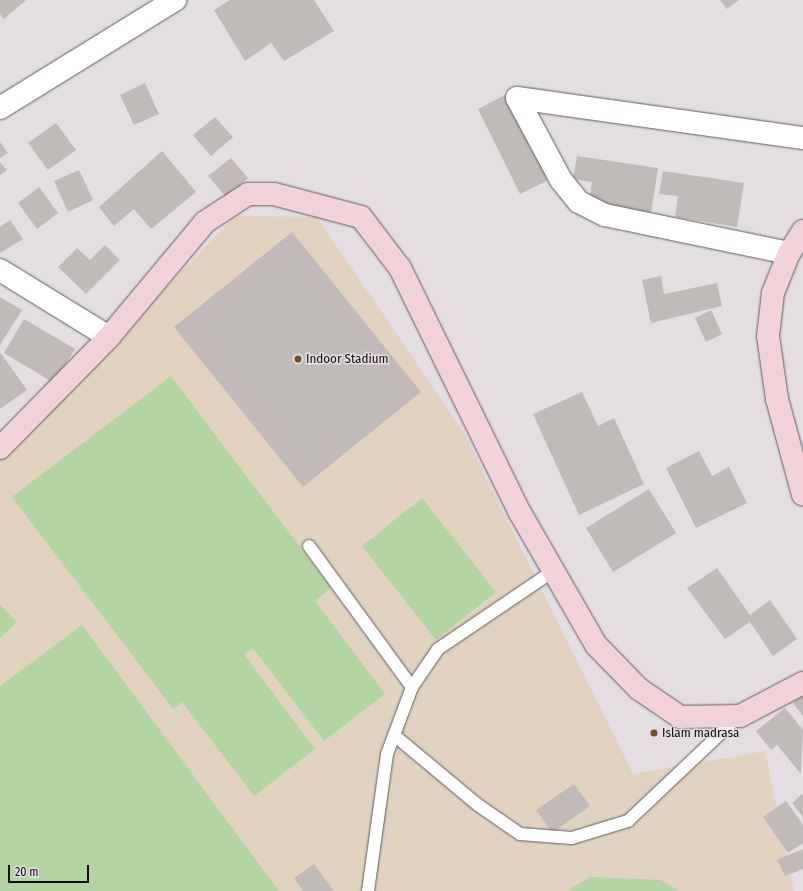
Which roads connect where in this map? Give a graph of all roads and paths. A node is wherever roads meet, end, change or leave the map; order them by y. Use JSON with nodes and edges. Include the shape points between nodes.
{"nodes":[{"id":1,"x":175,"y":0,"type":"edge"},
{"id":2,"x":0,"y":108,"type":"edge"},
{"id":3,"x":803,"y":138,"type":"edge"},
{"id":4,"x":803,"y":231,"type":"edge"},
{"id":5,"x":789,"y":253,"type":"junction"},
{"id":6,"x":0,"y":270,"type":"edge"},
{"id":7,"x":109,"y":337,"type":"junction"},
{"id":8,"x":0,"y":448,"type":"edge"},
{"id":9,"x":803,"y":495,"type":"edge"},
{"id":10,"x":309,"y":546,"type":"dead end"},
{"id":11,"x":553,"y":571,"type":"junction"},
{"id":12,"x":803,"y":682,"type":"edge"},
{"id":13,"x":412,"y":687,"type":"junction"},
{"id":14,"x":740,"y":716,"type":"junction"},
{"id":15,"x":394,"y":735,"type":"junction"},
{"id":16,"x":368,"y":891,"type":"edge"}],
"edges":[{"from":1,"to":2,"type":"street"},
{"from":3,"to":5,"type":"street","via":[[517,98],[561,180],[579,202],[604,214]]},
{"from":4,"to":5,"type":"street"},
{"from":5,"to":9,"type":"street","via":[[773,293],[768,336],[777,399]]},
{"from":6,"to":7,"type":"street"},
{"from":7,"to":8,"type":"street"},
{"from":7,"to":11,"type":"street","via":[[205,222],[248,194],[274,194],[361,217],[400,268]]},
{"from":10,"to":13,"type":"lane"},
{"from":11,"to":13,"type":"lane","via":[[438,649]]},
{"from":11,"to":14,"type":"street","via":[[596,645],[639,689],[680,717]]},
{"from":12,"to":14,"type":"street"},
{"from":13,"to":15,"type":"lane"},
{"from":14,"to":15,"type":"lane","via":[[628,821],[572,838],[520,834],[478,805]]},
{"from":15,"to":16,"type":"lane","via":[[387,754]]}]}
